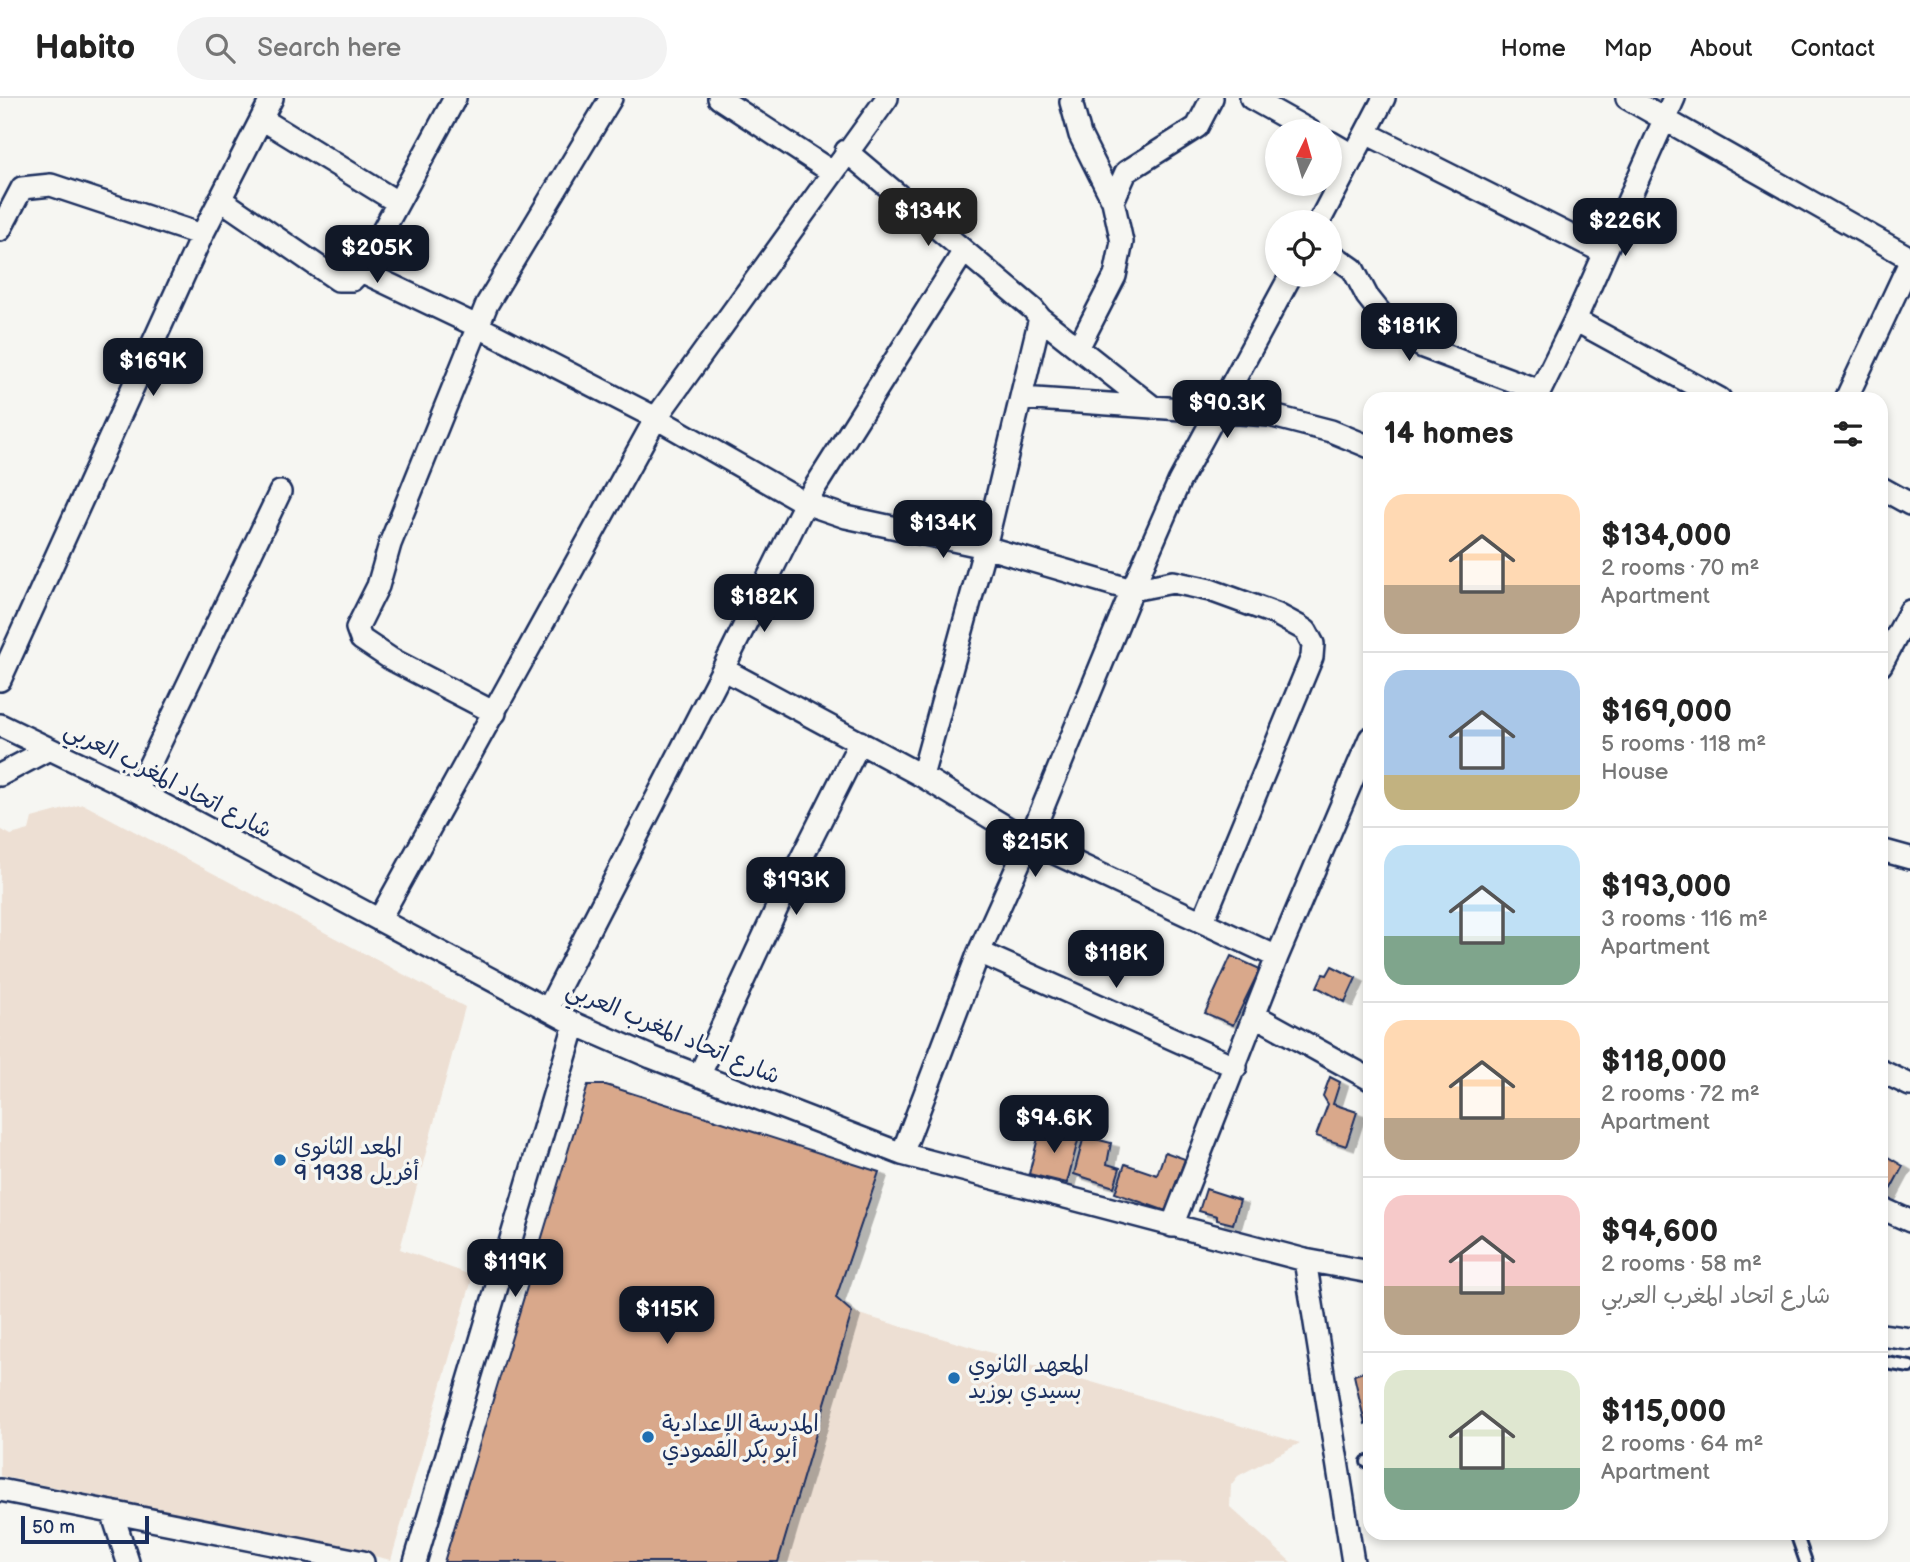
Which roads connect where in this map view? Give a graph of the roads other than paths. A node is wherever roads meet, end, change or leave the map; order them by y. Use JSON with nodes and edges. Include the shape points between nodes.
{"nodes":[{"id":1,"x":455,"y":98,"type":"edge"},
{"id":2,"x":611,"y":98,"type":"edge"},
{"id":3,"x":719,"y":98,"type":"edge"},
{"id":4,"x":887,"y":98,"type":"edge"},
{"id":5,"x":1073,"y":98,"type":"edge"},
{"id":6,"x":1212,"y":98,"type":"edge"},
{"id":7,"x":1251,"y":98,"type":"edge"},
{"id":8,"x":1384,"y":98,"type":"edge"},
{"id":9,"x":1627,"y":98,"type":"edge"},
{"id":10,"x":265,"y":105,"type":"edge"},
{"id":11,"x":1669,"y":108,"type":"edge"},
{"id":12,"x":1289,"y":119,"type":"edge"},
{"id":13,"x":1366,"y":133,"type":"junction"},
{"id":14,"x":1342,"y":149,"type":"edge"},
{"id":15,"x":846,"y":151,"type":"junction"},
{"id":16,"x":1354,"y":156,"type":"junction"},
{"id":17,"x":832,"y":172,"type":"junction"},
{"id":18,"x":220,"y":199,"type":"junction"},
{"id":19,"x":1113,"y":201,"type":"junction"},
{"id":20,"x":397,"y":202,"type":"junction"},
{"id":21,"x":1325,"y":210,"type":"edge"},
{"id":22,"x":0,"y":230,"type":"edge"},
{"id":23,"x":202,"y":235,"type":"junction"},
{"id":24,"x":964,"y":251,"type":"junction"},
{"id":25,"x":1605,"y":253,"type":"junction"},
{"id":26,"x":1910,"y":260,"type":"edge"},
{"id":27,"x":1342,"y":261,"type":"edge"},
{"id":28,"x":361,"y":271,"type":"junction"},
{"id":29,"x":1285,"y":287,"type":"edge"},
{"id":30,"x":1040,"y":318,"type":"junction"},
{"id":31,"x":1575,"y":320,"type":"junction"},
{"id":32,"x":479,"y":327,"type":"junction"},
{"id":33,"x":1078,"y":348,"type":"junction"},
{"id":34,"x":1532,"y":392,"type":"edge"},
{"id":35,"x":1539,"y":392,"type":"edge"},
{"id":36,"x":1707,"y":392,"type":"edge"},
{"id":37,"x":1849,"y":392,"type":"edge"},
{"id":38,"x":1021,"y":398,"type":"junction"},
{"id":39,"x":1154,"y":408,"type":"junction"},
{"id":40,"x":1219,"y":411,"type":"junction"},
{"id":41,"x":656,"y":418,"type":"junction"},
{"id":42,"x":1363,"y":444,"type":"edge"},
{"id":43,"x":280,"y":492,"type":"dead end"},
{"id":44,"x":1888,"y":492,"type":"edge"},
{"id":45,"x":805,"y":503,"type":"junction"},
{"id":46,"x":1910,"y":504,"type":"edge"},
{"id":47,"x":985,"y":547,"type":"junction"},
{"id":48,"x":1132,"y":590,"type":"junction"},
{"id":49,"x":1910,"y":611,"type":"edge"},
{"id":50,"x":1888,"y":652,"type":"edge"},
{"id":51,"x":723,"y":669,"type":"junction"},
{"id":52,"x":0,"y":680,"type":"edge"},
{"id":53,"x":495,"y":713,"type":"junction"},
{"id":54,"x":0,"y":725,"type":"edge"},
{"id":55,"x":860,"y":742,"type":"junction"},
{"id":56,"x":48,"y":749,"type":"junction"},
{"id":57,"x":1363,"y":767,"type":"edge"},
{"id":58,"x":0,"y":775,"type":"edge"},
{"id":59,"x":922,"y":776,"type":"junction"},
{"id":60,"x":137,"y":791,"type":"junction"},
{"id":61,"x":1029,"y":841,"type":"junction"},
{"id":62,"x":1888,"y":852,"type":"edge"},
{"id":63,"x":1910,"y":858,"type":"edge"},
{"id":64,"x":379,"y":920,"type":"junction"},
{"id":65,"x":1203,"y":921,"type":"junction"},
{"id":66,"x":979,"y":952,"type":"junction"},
{"id":67,"x":1277,"y":957,"type":"junction"},
{"id":68,"x":548,"y":1009,"type":"junction"},
{"id":69,"x":1256,"y":1016,"type":"junction"},
{"id":70,"x":575,"y":1024,"type":"junction"},
{"id":71,"x":1236,"y":1067,"type":"junction"},
{"id":72,"x":1363,"y":1074,"type":"edge"},
{"id":73,"x":1888,"y":1074,"type":"edge"},
{"id":74,"x":699,"y":1076,"type":"junction"},
{"id":75,"x":1910,"y":1085,"type":"edge"},
{"id":76,"x":902,"y":1154,"type":"junction"},
{"id":77,"x":1888,"y":1211,"type":"edge"},
{"id":78,"x":1910,"y":1222,"type":"edge"},
{"id":79,"x":1172,"y":1226,"type":"junction"},
{"id":80,"x":1305,"y":1260,"type":"junction"},
{"id":81,"x":1363,"y":1271,"type":"edge"},
{"id":82,"x":1888,"y":1336,"type":"edge"},
{"id":83,"x":1910,"y":1339,"type":"edge"},
{"id":84,"x":1888,"y":1363,"type":"edge"},
{"id":85,"x":1910,"y":1367,"type":"edge"},
{"id":86,"x":0,"y":1490,"type":"edge"},
{"id":87,"x":112,"y":1512,"type":"junction"},
{"id":88,"x":1798,"y":1540,"type":"edge"},
{"id":89,"x":262,"y":1552,"type":"edge"},
{"id":90,"x":128,"y":1562,"type":"edge"},
{"id":91,"x":363,"y":1562,"type":"edge"},
{"id":92,"x":415,"y":1562,"type":"edge"},
{"id":93,"x":1353,"y":1562,"type":"edge"},
{"id":94,"x":1806,"y":1562,"type":"edge"}],
"edges":[{"from":1,"to":20,"type":"street"},
{"from":2,"to":32,"type":"street","via":[[487,304]]},
{"from":3,"to":17,"type":"street"},
{"from":4,"to":15,"type":"street"},
{"from":5,"to":19,"type":"street","via":[[1080,135]]},
{"from":6,"to":19,"type":"street","via":[[1197,127],[1126,172]]},
{"from":7,"to":12,"type":"street"},
{"from":8,"to":13,"type":"street"},
{"from":9,"to":11,"type":"street"},
{"from":10,"to":18,"type":"street"},
{"from":10,"to":20,"type":"street"},
{"from":11,"to":25,"type":"street"},
{"from":11,"to":26,"type":"street"},
{"from":13,"to":16,"type":"street"},
{"from":13,"to":25,"type":"street"},
{"from":14,"to":16,"type":"street"},
{"from":15,"to":17,"type":"street"},
{"from":15,"to":24,"type":"street"},
{"from":16,"to":21,"type":"street"},
{"from":17,"to":41,"type":"street"},
{"from":18,"to":23,"type":"street"},
{"from":18,"to":28,"type":"street","via":[[338,279],[352,280]]},
{"from":19,"to":33,"type":"street","via":[[1122,242],[1115,276]]},
{"from":20,"to":28,"type":"street"},
{"from":22,"to":23,"type":"street","via":[[22,188],[51,185]]},
{"from":23,"to":52,"type":"street"},
{"from":24,"to":30,"type":"street"},
{"from":24,"to":45,"type":"street"},
{"from":25,"to":31,"type":"street"},
{"from":26,"to":37,"type":"street"},
{"from":27,"to":34,"type":"street","via":[[1353,269],[1394,330],[1423,347]]},
{"from":28,"to":32,"type":"street"},
{"from":29,"to":40,"type":"street"},
{"from":30,"to":33,"type":"street"},
{"from":30,"to":38,"type":"street"},
{"from":31,"to":35,"type":"street"},
{"from":31,"to":36,"type":"street"},
{"from":32,"to":41,"type":"street"},
{"from":32,"to":53,"type":"street","via":[[357,632],[390,659]]},
{"from":33,"to":39,"type":"street"},
{"from":38,"to":39,"type":"street"},
{"from":38,"to":47,"type":"street"},
{"from":39,"to":40,"type":"street"},
{"from":40,"to":42,"type":"street","via":[[1269,415]]},
{"from":40,"to":48,"type":"street","via":[[1179,482]]},
{"from":41,"to":45,"type":"street"},
{"from":41,"to":53,"type":"street"},
{"from":43,"to":60,"type":"street"},
{"from":44,"to":46,"type":"street"},
{"from":45,"to":47,"type":"street","via":[[846,517]]},
{"from":45,"to":51,"type":"street"},
{"from":47,"to":48,"type":"street"},
{"from":47,"to":59,"type":"street"},
{"from":48,"to":61,"type":"street"},
{"from":48,"to":65,"type":"street","via":[[1173,582],[1210,590],[1276,614],[1306,631],[1313,644],[1305,675]]},
{"from":49,"to":50,"type":"street"},
{"from":51,"to":55,"type":"street"},
{"from":51,"to":68,"type":"street"},
{"from":53,"to":64,"type":"street"},
{"from":54,"to":56,"type":"street","name":"شارع اتحاد المغرب العربي"},
{"from":55,"to":59,"type":"street"},
{"from":55,"to":74,"type":"street"},
{"from":56,"to":58,"type":"street"},
{"from":56,"to":60,"type":"street","name":"شارع اتحاد المغرب العربي"},
{"from":57,"to":67,"type":"street"},
{"from":59,"to":61,"type":"street"},
{"from":60,"to":64,"type":"street","name":"شارع اتحاد المغرب العربي"},
{"from":61,"to":65,"type":"street"},
{"from":61,"to":66,"type":"street"},
{"from":62,"to":63,"type":"street"},
{"from":64,"to":68,"type":"street","name":"شارع اتحاد المغرب العربي"},
{"from":65,"to":67,"type":"street"},
{"from":66,"to":71,"type":"street"},
{"from":66,"to":76,"type":"street"},
{"from":67,"to":69,"type":"street"},
{"from":68,"to":70,"type":"street","name":"شارع اتحاد المغرب العربي"},
{"from":69,"to":71,"type":"street"},
{"from":69,"to":72,"type":"street"},
{"from":70,"to":74,"type":"street","name":"شارع اتحاد المغرب العربي"},
{"from":70,"to":92,"type":"street"},
{"from":71,"to":79,"type":"street"},
{"from":73,"to":75,"type":"street"},
{"from":74,"to":76,"type":"street","name":"شارع اتحاد المغرب العربي"},
{"from":76,"to":79,"type":"street","name":"شارع اتحاد المغرب العربي"},
{"from":77,"to":78,"type":"street"},
{"from":79,"to":80,"type":"street","name":"شارع اتحاد المغرب العربي"},
{"from":80,"to":81,"type":"street","name":"شارع اتحاد المغرب العربي"},
{"from":80,"to":93,"type":"street"},
{"from":82,"to":83,"type":"street"},
{"from":84,"to":85,"type":"lane"},
{"from":86,"to":87,"type":"street"},
{"from":87,"to":89,"type":"street"},
{"from":87,"to":90,"type":"street"},
{"from":88,"to":94,"type":"lane"},
{"from":89,"to":91,"type":"street"}]}
